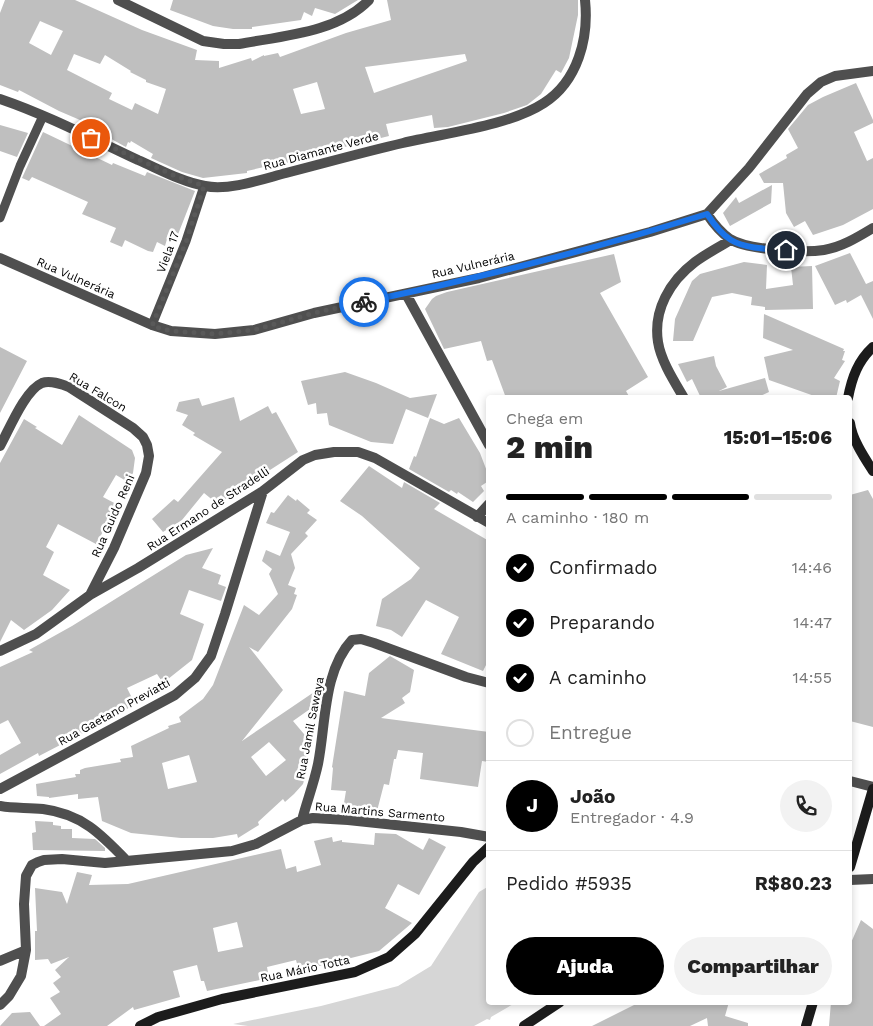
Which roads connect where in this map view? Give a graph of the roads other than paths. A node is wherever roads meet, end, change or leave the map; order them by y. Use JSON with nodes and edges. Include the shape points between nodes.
{"nodes":[{"id":1,"x":118,"y":0,"type":"edge"},
{"id":2,"x":369,"y":0,"type":"edge"},
{"id":3,"x":585,"y":0,"type":"edge"},
{"id":4,"x":873,"y":71,"type":"edge"},
{"id":5,"x":0,"y":99,"type":"edge"},
{"id":6,"x":42,"y":116,"type":"junction"},
{"id":7,"x":204,"y":186,"type":"junction"},
{"id":8,"x":707,"y":214,"type":"junction"},
{"id":9,"x":0,"y":218,"type":"edge"},
{"id":10,"x":873,"y":228,"type":"edge"},
{"id":11,"x":731,"y":240,"type":"junction"},
{"id":12,"x":0,"y":258,"type":"edge"},
{"id":13,"x":406,"y":294,"type":"junction"},
{"id":14,"x":152,"y":326,"type":"junction"},
{"id":15,"x":873,"y":347,"type":"edge"},
{"id":16,"x":682,"y":395,"type":"edge"},
{"id":17,"x":848,"y":395,"type":"edge"},
{"id":18,"x":852,"y":430,"type":"edge"},
{"id":19,"x":486,"y":440,"type":"edge"},
{"id":20,"x":147,"y":445,"type":"joint"},
{"id":21,"x":0,"y":446,"type":"edge"},
{"id":22,"x":873,"y":471,"type":"edge"},
{"id":23,"x":263,"y":491,"type":"junction"},
{"id":24,"x":486,"y":507,"type":"edge"},
{"id":25,"x":477,"y":517,"type":"junction"},
{"id":26,"x":486,"y":522,"type":"edge"},
{"id":27,"x":90,"y":595,"type":"junction"},
{"id":28,"x":0,"y":652,"type":"edge"},
{"id":29,"x":486,"y":682,"type":"edge"},
{"id":30,"x":852,"y":782,"type":"edge"},
{"id":31,"x":873,"y":788,"type":"edge"},
{"id":32,"x":0,"y":789,"type":"edge"},
{"id":33,"x":0,"y":806,"type":"edge"},
{"id":34,"x":302,"y":820,"type":"junction"},
{"id":35,"x":486,"y":836,"type":"edge"},
{"id":36,"x":486,"y":850,"type":"edge"},
{"id":37,"x":852,"y":860,"type":"edge"},
{"id":38,"x":127,"y":861,"type":"junction"},
{"id":39,"x":873,"y":879,"type":"edge"},
{"id":40,"x":852,"y":880,"type":"edge"},
{"id":41,"x":26,"y":950,"type":"junction"},
{"id":42,"x":0,"y":961,"type":"edge"},
{"id":43,"x":0,"y":1005,"type":"edge"},
{"id":44,"x":556,"y":1005,"type":"edge"},
{"id":45,"x":812,"y":1005,"type":"edge"},
{"id":46,"x":140,"y":1026,"type":"edge"},
{"id":47,"x":524,"y":1026,"type":"edge"},
{"id":48,"x":806,"y":1026,"type":"edge"}],
"edges":[{"from":1,"to":2,"type":"street","via":[[203,41],[224,44],[239,44],[331,24],[359,11]]},
{"from":3,"to":7,"type":"street","name":"Rua Diamante Verde","via":[[587,20],[574,69],[545,103],[523,114],[255,182]]},
{"from":4,"to":8,"type":"street","via":[[835,76],[807,94],[749,168]]},
{"from":5,"to":6,"type":"street","name":"Rua Diamante Verde"},
{"from":6,"to":7,"type":"street","name":"Rua Diamante Verde"},
{"from":6,"to":9,"type":"lane"},
{"from":7,"to":14,"type":"lane","name":"Viela 17","via":[[186,242]]},
{"from":8,"to":11,"type":"street"},
{"from":8,"to":13,"type":"street","name":"Rua Vulnerária","via":[[479,278]]},
{"from":10,"to":11,"type":"street","via":[[854,240],[825,250],[772,249]]},
{"from":11,"to":16,"type":"street","via":[[695,262],[678,278],[661,306],[657,323],[658,343]]},
{"from":12,"to":14,"type":"street","name":"Rua Vulnerária"},
{"from":13,"to":14,"type":"street","name":"Rua Vulnerária","via":[[314,313],[254,330],[214,334],[171,331]]},
{"from":13,"to":19,"type":"street"},
{"from":15,"to":17,"type":"street","via":[[863,356],[851,379]]},
{"from":18,"to":22,"type":"street"},
{"from":20,"to":21,"type":"street","name":"Rua Falcon","via":[[133,428],[69,387],[44,382],[28,395]]},
{"from":20,"to":27,"type":"street","name":"Rua Guido Reni","via":[[146,473]]},
{"from":23,"to":25,"type":"street","name":"Rua Ermano de Stradelli","via":[[303,460],[315,455],[358,452],[390,465]]},
{"from":23,"to":27,"type":"street","name":"Rua Ermano de Stradelli"},
{"from":23,"to":32,"type":"street","name":"Rua Gaetano Previatti","via":[[211,656],[195,678],[175,695]]},
{"from":24,"to":25,"type":"street"},
{"from":25,"to":26,"type":"street","name":"Rua Ermano de Stradelli"},
{"from":27,"to":28,"type":"street","name":"Rua Ermano de Stradelli","via":[[36,634]]},
{"from":29,"to":34,"type":"street","name":"Rua Jamil Sawaya","via":[[374,643],[352,640],[342,650],[336,664],[318,764]]},
{"from":30,"to":31,"type":"street"},
{"from":31,"to":37,"type":"street"},
{"from":33,"to":38,"type":"street","via":[[57,811],[76,817],[105,838]]},
{"from":34,"to":35,"type":"street","name":"Rua Martins Sarmento","via":[[348,820]]},
{"from":34,"to":38,"type":"street","name":"Rua Martins Sarmento","via":[[256,844],[232,851]]},
{"from":36,"to":46,"type":"street","name":"Rua Mário Totta","via":[[415,934],[389,957],[355,972],[222,999],[158,1017]]},
{"from":38,"to":41,"type":"street","name":"Rua Martins Sarmento","via":[[105,863],[62,859],[44,860],[32,865],[24,886]]},
{"from":39,"to":40,"type":"street"},
{"from":41,"to":42,"type":"street"},
{"from":41,"to":43,"type":"street","via":[[21,976]]},
{"from":44,"to":47,"type":"street"},
{"from":45,"to":48,"type":"street"}]}
